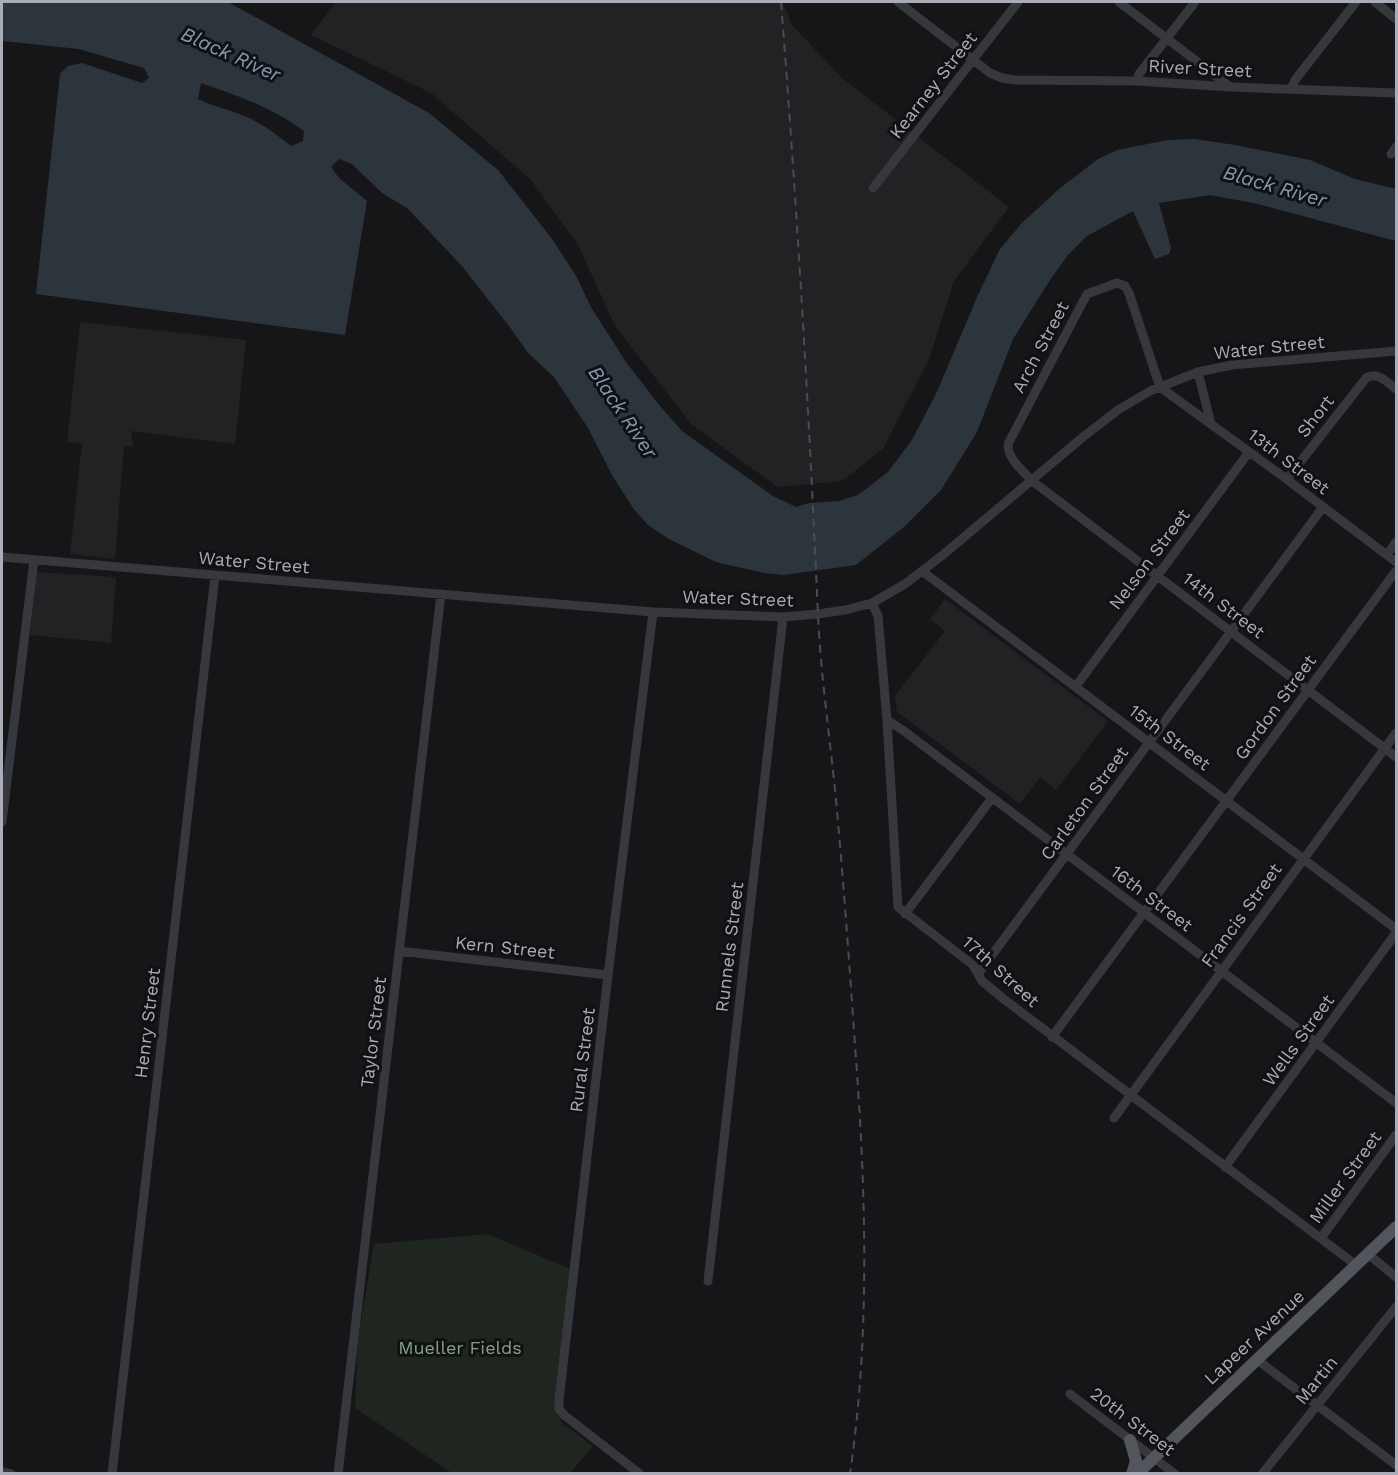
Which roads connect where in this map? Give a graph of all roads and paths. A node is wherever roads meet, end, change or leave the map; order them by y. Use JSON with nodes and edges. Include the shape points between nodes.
{"nodes":[{"id":1,"x":898,"y":2,"type":"edge"},
{"id":2,"x":1018,"y":2,"type":"edge"},
{"id":3,"x":1119,"y":2,"type":"edge"},
{"id":4,"x":1195,"y":2,"type":"edge"},
{"id":5,"x":1356,"y":2,"type":"edge"},
{"id":6,"x":1374,"y":2,"type":"edge"},
{"id":7,"x":1396,"y":19,"type":"edge"},
{"id":8,"x":1166,"y":39,"type":"junction"},
{"id":9,"x":973,"y":60,"type":"junction"},
{"id":10,"x":1137,"y":81,"type":"junction"},
{"id":11,"x":1231,"y":87,"type":"junction"},
{"id":12,"x":1291,"y":89,"type":"junction"},
{"id":13,"x":1396,"y":93,"type":"edge"},
{"id":14,"x":873,"y":188,"type":"dead end"},
{"id":15,"x":1396,"y":351,"type":"edge"},
{"id":16,"x":1198,"y":372,"type":"junction"},
{"id":17,"x":1160,"y":387,"type":"junction"},
{"id":18,"x":1396,"y":388,"type":"edge"},
{"id":19,"x":1211,"y":424,"type":"junction"},
{"id":20,"x":1250,"y":452,"type":"junction"},
{"id":21,"x":1287,"y":479,"type":"junction"},
{"id":22,"x":1031,"y":480,"type":"junction"},
{"id":23,"x":1323,"y":507,"type":"junction"},
{"id":24,"x":1396,"y":542,"type":"edge"},
{"id":25,"x":1387,"y":555,"type":"junction"},
{"id":26,"x":2,"y":557,"type":"edge"},
{"id":27,"x":34,"y":560,"type":"junction"},
{"id":28,"x":1396,"y":562,"type":"edge"},
{"id":29,"x":922,"y":571,"type":"junction"},
{"id":30,"x":1396,"y":571,"type":"edge"},
{"id":31,"x":1157,"y":575,"type":"junction"},
{"id":32,"x":215,"y":576,"type":"junction"},
{"id":33,"x":441,"y":594,"type":"junction"},
{"id":34,"x":872,"y":603,"type":"junction"},
{"id":35,"x":653,"y":612,"type":"junction"},
{"id":36,"x":783,"y":617,"type":"junction"},
{"id":37,"x":1231,"y":632,"type":"junction"},
{"id":38,"x":1076,"y":686,"type":"junction"},
{"id":39,"x":1308,"y":690,"type":"junction"},
{"id":40,"x":887,"y":720,"type":"junction"},
{"id":41,"x":1396,"y":733,"type":"edge"},
{"id":42,"x":1149,"y":742,"type":"junction"},
{"id":43,"x":1385,"y":748,"type":"junction"},
{"id":44,"x":1396,"y":757,"type":"edge"},
{"id":45,"x":992,"y":798,"type":"junction"},
{"id":46,"x":1227,"y":801,"type":"junction"},
{"id":47,"x":2,"y":822,"type":"edge"},
{"id":48,"x":1067,"y":854,"type":"junction"},
{"id":49,"x":1304,"y":858,"type":"junction"},
{"id":50,"x":1144,"y":913,"type":"junction"},
{"id":51,"x":905,"y":914,"type":"junction"},
{"id":52,"x":1396,"y":931,"type":"edge"},
{"id":53,"x":399,"y":951,"type":"junction"},
{"id":54,"x":1221,"y":970,"type":"junction"},
{"id":55,"x":978,"y":974,"type":"junction"},
{"id":56,"x":608,"y":975,"type":"junction"},
{"id":57,"x":1052,"y":1037,"type":"junction"},
{"id":58,"x":1316,"y":1042,"type":"junction"},
{"id":59,"x":1130,"y":1095,"type":"junction"},
{"id":60,"x":1396,"y":1102,"type":"edge"},
{"id":61,"x":1114,"y":1118,"type":"dead end"},
{"id":62,"x":1396,"y":1134,"type":"edge"},
{"id":63,"x":1225,"y":1167,"type":"junction"},
{"id":64,"x":1396,"y":1227,"type":"edge"},
{"id":65,"x":1321,"y":1238,"type":"junction"},
{"id":66,"x":1368,"y":1254,"type":"junction"},
{"id":67,"x":1356,"y":1265,"type":"junction"},
{"id":68,"x":1396,"y":1277,"type":"edge"},
{"id":69,"x":708,"y":1281,"type":"dead end"},
{"id":70,"x":1396,"y":1307,"type":"edge"},
{"id":71,"x":1256,"y":1359,"type":"junction"},
{"id":72,"x":1070,"y":1394,"type":"dead end"},
{"id":73,"x":1317,"y":1405,"type":"junction"},
{"id":74,"x":1130,"y":1440,"type":"junction"},
{"id":75,"x":1154,"y":1457,"type":"junction"},
{"id":76,"x":1396,"y":1465,"type":"edge"},
{"id":77,"x":2,"y":1472,"type":"edge"},
{"id":78,"x":11,"y":1473,"type":"edge"},
{"id":79,"x":112,"y":1473,"type":"edge"},
{"id":80,"x":338,"y":1473,"type":"edge"},
{"id":81,"x":640,"y":1473,"type":"edge"},
{"id":82,"x":1134,"y":1473,"type":"edge"},
{"id":83,"x":1175,"y":1473,"type":"edge"},
{"id":84,"x":1262,"y":1473,"type":"edge"}],
"edges":[{"from":1,"to":9,"type":"street"},
{"from":2,"to":9,"type":"street","name":"Kearney Street"},
{"from":3,"to":8,"type":"street"},
{"from":4,"to":8,"type":"street"},
{"from":5,"to":12,"type":"street"},
{"from":6,"to":7,"type":"street"},
{"from":8,"to":10,"type":"street"},
{"from":8,"to":11,"type":"street"},
{"from":9,"to":10,"type":"street","name":"River Street","via":[[990,73],[1016,80]]},
{"from":9,"to":14,"type":"street","name":"Kearney Street"},
{"from":10,"to":11,"type":"street","name":"River Street"},
{"from":11,"to":12,"type":"street","name":"River Street"},
{"from":12,"to":13,"type":"street","name":"River Street"},
{"from":15,"to":16,"type":"street","name":"Water Street","via":[[1232,365]]},
{"from":16,"to":17,"type":"street","name":"Water Street"},
{"from":16,"to":19,"type":"street"},
{"from":17,"to":19,"type":"street","name":"13th Street"},
{"from":17,"to":22,"type":"street","name":"Water Street","via":[[1118,410]]},
{"from":17,"to":22,"type":"street","name":"Arch Street","via":[[1128,289],[1117,283],[1090,291],[1007,447]]},
{"from":18,"to":21,"type":"street","name":"Short","via":[[1371,375],[1366,378]]},
{"from":19,"to":20,"type":"street","name":"13th Street"},
{"from":20,"to":21,"type":"street","name":"13th Street"},
{"from":20,"to":31,"type":"street","name":"Nelson Street"},
{"from":21,"to":23,"type":"street","name":"13th Street"},
{"from":22,"to":29,"type":"street","name":"Water Street"},
{"from":22,"to":31,"type":"street","name":"14th Street"},
{"from":23,"to":25,"type":"street","name":"13th Street"},
{"from":23,"to":37,"type":"street","name":"Carleton Street"},
{"from":24,"to":25,"type":"street"},
{"from":25,"to":28,"type":"street","name":"13th Street"},
{"from":26,"to":27,"type":"street","name":"Water Street"},
{"from":27,"to":32,"type":"street","name":"Water Street"},
{"from":27,"to":47,"type":"street"},
{"from":29,"to":34,"type":"street","name":"Water Street"},
{"from":29,"to":38,"type":"street","name":"15th Street"},
{"from":30,"to":39,"type":"street","name":"Gordon Street"},
{"from":31,"to":37,"type":"street","name":"14th Street"},
{"from":31,"to":38,"type":"street","name":"Nelson Street"},
{"from":32,"to":33,"type":"street","name":"Water Street"},
{"from":32,"to":79,"type":"street","name":"Henry Street"},
{"from":33,"to":35,"type":"street","name":"Water Street"},
{"from":33,"to":53,"type":"street","name":"Taylor Street"},
{"from":34,"to":36,"type":"street","name":"Water Street"},
{"from":34,"to":40,"type":"street","via":[[878,616]]},
{"from":35,"to":36,"type":"street","name":"Water Street"},
{"from":35,"to":56,"type":"street","name":"Rural Street"},
{"from":36,"to":69,"type":"street","name":"Runnels Street"},
{"from":37,"to":39,"type":"street","name":"14th Street"},
{"from":37,"to":42,"type":"street","name":"Carleton Street"},
{"from":38,"to":42,"type":"street","name":"15th Street"},
{"from":39,"to":43,"type":"street","name":"14th Street"},
{"from":39,"to":46,"type":"street","name":"Gordon Street"},
{"from":40,"to":45,"type":"street","name":"16th Street"},
{"from":40,"to":51,"type":"street","via":[[897,902]]},
{"from":41,"to":43,"type":"street","name":"Francis Street"},
{"from":42,"to":46,"type":"street","name":"15th Street"},
{"from":42,"to":48,"type":"street","name":"Carleton Street"},
{"from":43,"to":44,"type":"street","name":"14th Street"},
{"from":43,"to":49,"type":"street","name":"Francis Street"},
{"from":45,"to":48,"type":"street","name":"16th Street"},
{"from":45,"to":51,"type":"street"},
{"from":46,"to":49,"type":"street","name":"15th Street"},
{"from":46,"to":50,"type":"street","name":"Gordon Street"},
{"from":48,"to":50,"type":"street","name":"16th Street"},
{"from":48,"to":55,"type":"street","name":"Carleton Street"},
{"from":49,"to":52,"type":"street","name":"15th Street"},
{"from":49,"to":54,"type":"street","name":"Francis Street"},
{"from":50,"to":54,"type":"street","name":"16th Street"},
{"from":50,"to":57,"type":"street","name":"Gordon Street"},
{"from":51,"to":55,"type":"street","name":"17th Street","via":[[973,964]]},
{"from":52,"to":58,"type":"street","name":"Wells Street"},
{"from":53,"to":56,"type":"street","name":"Kern Street"},
{"from":53,"to":80,"type":"street","name":"Taylor Street"},
{"from":54,"to":58,"type":"street","name":"16th Street"},
{"from":54,"to":59,"type":"street","name":"Francis Street"},
{"from":55,"to":57,"type":"street","name":"17th Street","via":[[989,988]]},
{"from":56,"to":81,"type":"street","name":"Rural Street","via":[[559,1409]]},
{"from":57,"to":59,"type":"street","name":"17th Street"},
{"from":58,"to":60,"type":"street","name":"16th Street"},
{"from":58,"to":63,"type":"street","name":"Wells Street"},
{"from":59,"to":61,"type":"street","name":"Francis Street"},
{"from":59,"to":63,"type":"street","name":"17th Street"},
{"from":62,"to":65,"type":"street","name":"Miller Street"},
{"from":63,"to":65,"type":"street","name":"17th Street"},
{"from":64,"to":66,"type":"main road","name":"Lapeer Avenue"},
{"from":65,"to":67,"type":"street","name":"17th Street"},
{"from":66,"to":67,"type":"main road","name":"Lapeer Avenue"},
{"from":66,"to":68,"type":"street"},
{"from":67,"to":71,"type":"main road","name":"Lapeer Avenue"},
{"from":70,"to":73,"type":"street","name":"Martin"},
{"from":71,"to":73,"type":"street"},
{"from":71,"to":75,"type":"main road","name":"Lapeer Avenue"},
{"from":72,"to":74,"type":"street","name":"20th Street"},
{"from":73,"to":76,"type":"street"},
{"from":73,"to":84,"type":"street","name":"Martin"},
{"from":74,"to":75,"type":"street","name":"20th Street"},
{"from":74,"to":82,"type":"main road","via":[[1136,1462]]},
{"from":75,"to":82,"type":"main road","name":"Lapeer Avenue"},
{"from":75,"to":83,"type":"street","name":"20th Street"},
{"from":77,"to":78,"type":"street"}]}
